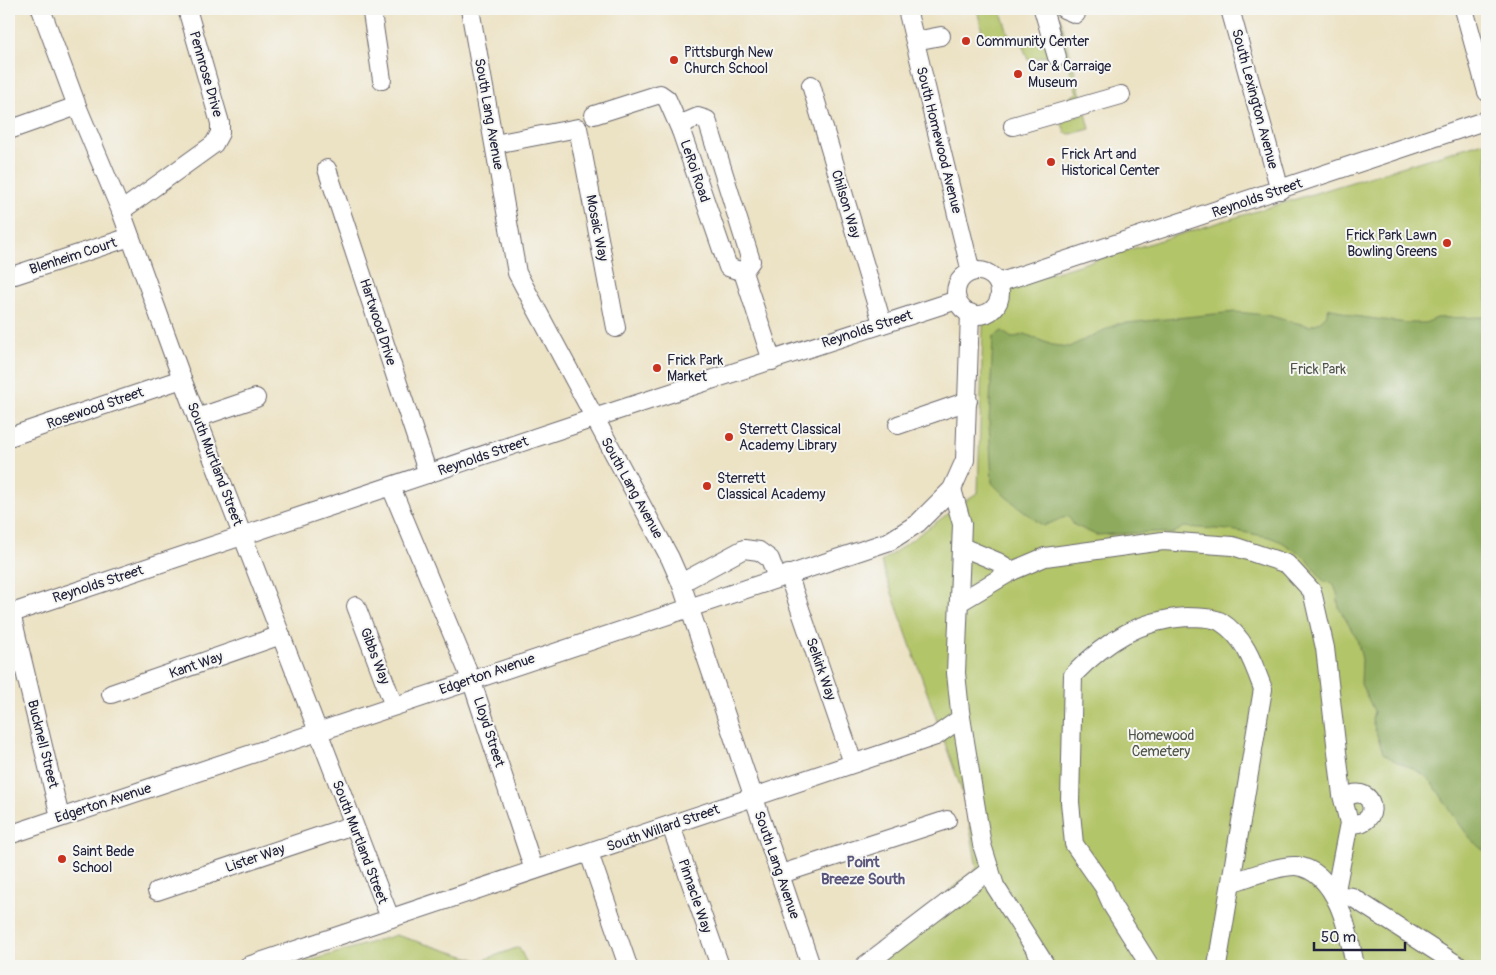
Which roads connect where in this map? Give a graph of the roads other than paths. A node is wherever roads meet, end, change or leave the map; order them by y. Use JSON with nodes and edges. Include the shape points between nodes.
{"nodes":[{"id":1,"x":41,"y":9,"type":"edge"},
{"id":2,"x":187,"y":9,"type":"edge"},
{"id":3,"x":375,"y":9,"type":"edge"},
{"id":4,"x":470,"y":9,"type":"edge"},
{"id":5,"x":907,"y":9,"type":"edge"},
{"id":6,"x":1043,"y":9,"type":"edge"},
{"id":7,"x":1230,"y":9,"type":"edge"},
{"id":8,"x":1464,"y":9,"type":"edge"},
{"id":9,"x":941,"y":36,"type":"dead end"},
{"id":10,"x":914,"y":41,"type":"junction"},
{"id":11,"x":1057,"y":57,"type":"dead end"},
{"id":12,"x":382,"y":80,"type":"dead end"},
{"id":13,"x":811,"y":85,"type":"dead end"},
{"id":14,"x":1487,"y":92,"type":"edge"},
{"id":15,"x":1121,"y":95,"type":"dead end"},
{"id":16,"x":77,"y":106,"type":"junction"},
{"id":17,"x":594,"y":115,"type":"dead end"},
{"id":18,"x":1487,"y":120,"type":"edge"},
{"id":19,"x":1013,"y":126,"type":"dead end"},
{"id":20,"x":9,"y":130,"type":"edge"},
{"id":21,"x":681,"y":130,"type":"junction"},
{"id":22,"x":494,"y":144,"type":"junction"},
{"id":23,"x":327,"y":169,"type":"dead end"},
{"id":24,"x":1280,"y":190,"type":"junction"},
{"id":25,"x":121,"y":212,"type":"junction"},
{"id":26,"x":130,"y":237,"type":"junction"},
{"id":27,"x":743,"y":272,"type":"junction"},
{"id":28,"x":971,"y":272,"type":"junction"},
{"id":29,"x":15,"y":275,"type":"dead end"},
{"id":30,"x":998,"y":283,"type":"junction"},
{"id":31,"x":957,"y":300,"type":"junction"},
{"id":32,"x":970,"y":313,"type":"junction"},
{"id":33,"x":882,"y":323,"type":"junction"},
{"id":34,"x":616,"y":328,"type":"dead end"},
{"id":35,"x":772,"y":360,"type":"junction"},
{"id":36,"x":182,"y":379,"type":"junction"},
{"id":37,"x":256,"y":398,"type":"dead end"},
{"id":38,"x":968,"y":401,"type":"junction"},
{"id":39,"x":197,"y":418,"type":"junction"},
{"id":40,"x":594,"y":418,"type":"junction"},
{"id":41,"x":898,"y":425,"type":"dead end"},
{"id":42,"x":9,"y":437,"type":"edge"},
{"id":43,"x":428,"y":474,"type":"junction"},
{"id":44,"x":391,"y":487,"type":"junction"},
{"id":45,"x":952,"y":489,"type":"junction"},
{"id":46,"x":242,"y":536,"type":"junction"},
{"id":47,"x":962,"y":547,"type":"junction"},
{"id":48,"x":1012,"y":571,"type":"junction"},
{"id":49,"x":783,"y":576,"type":"junction"},
{"id":50,"x":681,"y":583,"type":"junction"},
{"id":51,"x":960,"y":602,"type":"junction"},
{"id":52,"x":356,"y":606,"type":"dead end"},
{"id":53,"x":691,"y":606,"type":"junction"},
{"id":54,"x":10,"y":613,"type":"edge"},
{"id":55,"x":282,"y":635,"type":"junction"},
{"id":56,"x":471,"y":679,"type":"junction"},
{"id":57,"x":111,"y":694,"type":"dead end"},
{"id":58,"x":394,"y":706,"type":"junction"},
{"id":59,"x":961,"y":718,"type":"junction"},
{"id":60,"x":318,"y":731,"type":"junction"},
{"id":61,"x":853,"y":763,"type":"junction"},
{"id":62,"x":754,"y":797,"type":"junction"},
{"id":63,"x":1345,"y":798,"type":"junction"},
{"id":64,"x":60,"y":817,"type":"junction"},
{"id":65,"x":947,"y":820,"type":"dead end"},
{"id":66,"x":1349,"y":823,"type":"junction"},
{"id":67,"x":353,"y":825,"type":"junction"},
{"id":68,"x":671,"y":826,"type":"junction"},
{"id":69,"x":9,"y":835,"type":"edge"},
{"id":70,"x":589,"y":853,"type":"junction"},
{"id":71,"x":534,"y":870,"type":"junction"},
{"id":72,"x":990,"y":870,"type":"junction"},
{"id":73,"x":781,"y":874,"type":"junction"},
{"id":74,"x":1232,"y":882,"type":"junction"},
{"id":75,"x":157,"y":891,"type":"dead end"},
{"id":76,"x":1335,"y":895,"type":"junction"},
{"id":77,"x":390,"y":918,"type":"junction"},
{"id":78,"x":248,"y":966,"type":"edge"},
{"id":79,"x":628,"y":966,"type":"edge"},
{"id":80,"x":720,"y":966,"type":"edge"},
{"id":81,"x":811,"y":966,"type":"edge"},
{"id":82,"x":864,"y":966,"type":"edge"},
{"id":83,"x":1046,"y":966,"type":"edge"},
{"id":84,"x":1150,"y":966,"type":"edge"},
{"id":85,"x":1217,"y":966,"type":"edge"},
{"id":86,"x":1355,"y":966,"type":"edge"},
{"id":87,"x":1459,"y":966,"type":"edge"}],
"edges":[{"from":1,"to":16,"type":"street","name":"South Murtland Street"},
{"from":2,"to":25,"type":"street","name":"Pennrose Drive","via":[[220,123],[220,134],[214,144]]},
{"from":3,"to":12,"type":"street","via":[[372,13]]},
{"from":4,"to":22,"type":"street","name":"South Lang Avenue"},
{"from":5,"to":10,"type":"street","name":"South Homewood Avenue"},
{"from":6,"to":11,"type":"street"},
{"from":7,"to":24,"type":"street","name":"South Lexington Avenue"},
{"from":8,"to":14,"type":"street"},
{"from":9,"to":10,"type":"street"},
{"from":10,"to":28,"type":"street","name":"South Homewood Avenue"},
{"from":13,"to":33,"type":"street","name":"Chilson Way"},
{"from":15,"to":19,"type":"street"},
{"from":16,"to":20,"type":"street"},
{"from":16,"to":25,"type":"street","name":"South Murtland Street"},
{"from":17,"to":21,"type":"street","via":[[660,94],[667,99]]},
{"from":18,"to":24,"type":"street","name":"Reynolds Street"},
{"from":21,"to":27,"type":"street","name":"LeRoi Road","via":[[728,267]]},
{"from":21,"to":27,"type":"street","name":"LeRoi Road","via":[[686,122],[698,117],[707,120],[752,261]]},
{"from":22,"to":34,"type":"street","name":"Mosaic Way","via":[[578,128]]},
{"from":22,"to":40,"type":"street","name":"South Lang Avenue","via":[[517,273]]},
{"from":23,"to":43,"type":"street","name":"Hartwood Drive"},
{"from":24,"to":30,"type":"street","name":"Reynolds Street"},
{"from":25,"to":26,"type":"street","name":"South Murtland Street"},
{"from":26,"to":29,"type":"street","name":"Blenheim Court"},
{"from":26,"to":36,"type":"street","name":"South Murtland Street"},
{"from":27,"to":35,"type":"street"},
{"from":28,"to":30,"type":"street","via":[[990,274]]},
{"from":28,"to":31,"type":"street","via":[[961,278]]},
{"from":30,"to":32,"type":"street","via":[[1000,297],[993,308],[979,315]]},
{"from":31,"to":32,"type":"street"},
{"from":31,"to":33,"type":"street","name":"Reynolds Street"},
{"from":32,"to":38,"type":"street"},
{"from":33,"to":35,"type":"street","name":"Reynolds Street"},
{"from":35,"to":40,"type":"street","name":"Reynolds Street"},
{"from":36,"to":39,"type":"street","name":"South Murtland Street"},
{"from":36,"to":42,"type":"street","name":"Rosewood Street"},
{"from":37,"to":39,"type":"street"},
{"from":38,"to":41,"type":"street"},
{"from":38,"to":45,"type":"street","via":[[965,460]]},
{"from":39,"to":46,"type":"street","name":"South Murtland Street"},
{"from":40,"to":43,"type":"street","name":"Reynolds Street"},
{"from":40,"to":50,"type":"street","name":"South Lang Avenue"},
{"from":43,"to":44,"type":"street","name":"Reynolds Street"},
{"from":44,"to":46,"type":"street","name":"Reynolds Street"},
{"from":44,"to":56,"type":"street","name":"Lloyd Street"},
{"from":45,"to":47,"type":"street","via":[[962,524]]},
{"from":45,"to":49,"type":"street","name":"Edgerton Avenue","via":[[918,523],[890,541]]},
{"from":46,"to":54,"type":"street","name":"Reynolds Street"},
{"from":46,"to":55,"type":"street","name":"South Murtland Street"},
{"from":47,"to":48,"type":"street"},
{"from":47,"to":51,"type":"street"},
{"from":48,"to":51,"type":"street"},
{"from":48,"to":63,"type":"street","via":[[1045,557],[1162,541],[1232,546],[1286,564],[1312,591],[1325,648]]},
{"from":49,"to":50,"type":"street","name":"Selkirk Way","via":[[759,551],[744,549]]},
{"from":49,"to":53,"type":"street","name":"Edgerton Avenue"},
{"from":49,"to":61,"type":"street","name":"Selkirk Way"},
{"from":50,"to":53,"type":"street","name":"South Lang Avenue"},
{"from":51,"to":59,"type":"street","via":[[956,672]]},
{"from":52,"to":58,"type":"street","name":"Gibbs Way"},
{"from":53,"to":56,"type":"street","name":"Edgerton Avenue"},
{"from":53,"to":62,"type":"street","name":"South Lang Avenue"},
{"from":54,"to":64,"type":"street","name":"Bucknell Street"},
{"from":55,"to":57,"type":"street","name":"Kant Way"},
{"from":55,"to":60,"type":"street","name":"South Murtland Street"},
{"from":56,"to":58,"type":"street","name":"Edgerton Avenue"},
{"from":56,"to":71,"type":"street","name":"Lloyd Street"},
{"from":58,"to":60,"type":"street","name":"Edgerton Avenue"},
{"from":59,"to":61,"type":"street","name":"South Willard Street","via":[[936,736]]},
{"from":59,"to":72,"type":"street","via":[[982,845]]},
{"from":60,"to":64,"type":"street","name":"Edgerton Avenue"},
{"from":60,"to":67,"type":"street","name":"South Murtland Street"},
{"from":61,"to":62,"type":"street","name":"South Willard Street"},
{"from":62,"to":68,"type":"street","name":"South Willard Street"},
{"from":62,"to":73,"type":"street","name":"South Lang Avenue"},
{"from":63,"to":66,"type":"street"},
{"from":63,"to":66,"type":"street","via":[[1361,793],[1372,806],[1366,821]]},
{"from":64,"to":69,"type":"street","name":"Edgerton Avenue"},
{"from":65,"to":73,"type":"street"},
{"from":66,"to":76,"type":"street"},
{"from":67,"to":75,"type":"street","name":"Lister Way"},
{"from":67,"to":77,"type":"street","name":"South Murtland Street"},
{"from":68,"to":70,"type":"street","name":"South Willard Street"},
{"from":68,"to":80,"type":"street","name":"Pinnacle Way"},
{"from":70,"to":71,"type":"street","name":"South Willard Street"},
{"from":70,"to":79,"type":"street"},
{"from":71,"to":77,"type":"street","name":"South Willard Street"},
{"from":72,"to":82,"type":"street"},
{"from":72,"to":83,"type":"street","via":[[995,886]]},
{"from":73,"to":81,"type":"street","name":"South Lang Avenue"},
{"from":74,"to":76,"type":"street","via":[[1296,866],[1320,878]]},
{"from":74,"to":84,"type":"street","via":[[1263,689],[1245,646],[1220,621],[1195,617],[1153,621],[1134,628],[1091,656],[1074,674],[1070,802],[1074,844],[1104,887]]},
{"from":74,"to":85,"type":"street"},
{"from":76,"to":86,"type":"street","via":[[1348,929]]},
{"from":76,"to":87,"type":"street","via":[[1352,897]]},
{"from":77,"to":78,"type":"street","name":"South Willard Street"}]}
